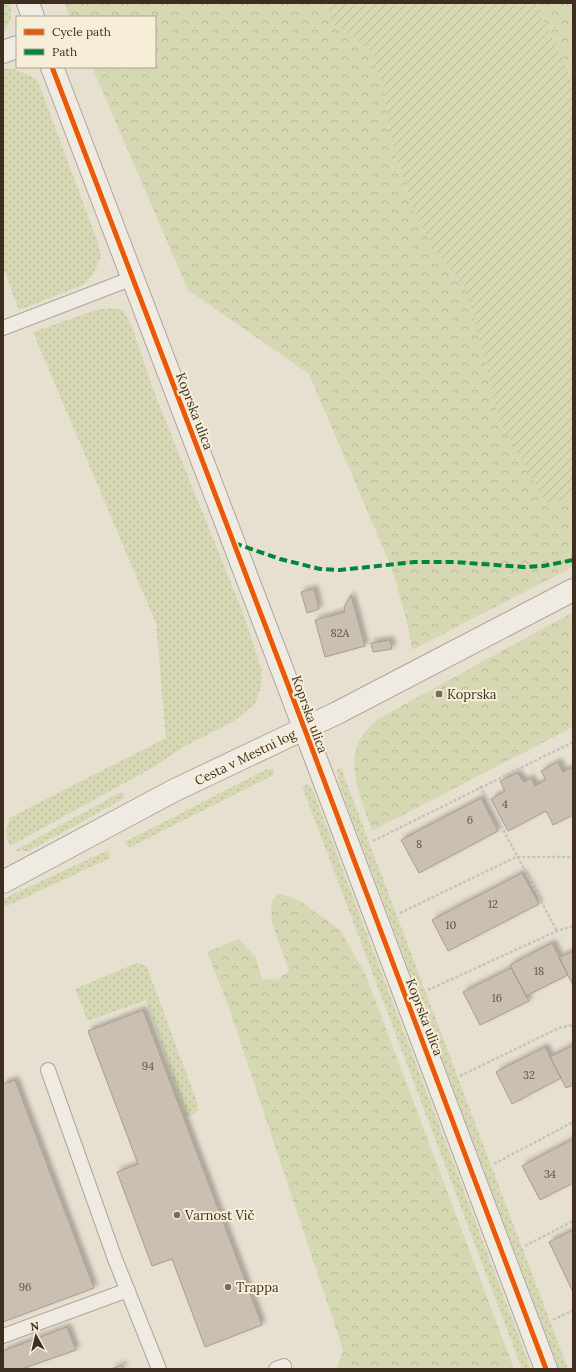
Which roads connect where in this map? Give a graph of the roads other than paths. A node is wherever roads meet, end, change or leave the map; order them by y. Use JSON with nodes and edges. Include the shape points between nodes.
{"nodes":[{"id":1,"x":28,"y":3,"type":"edge"},
{"id":2,"x":33,"y":16,"type":"edge"},
{"id":3,"x":16,"y":47,"type":"edge"},
{"id":4,"x":3,"y":52,"type":"edge"},
{"id":5,"x":52,"y":68,"type":"edge"},
{"id":6,"x":133,"y":278,"type":"junction"},
{"id":7,"x":3,"y":328,"type":"edge"},
{"id":8,"x":573,"y":590,"type":"edge"},
{"id":9,"x":304,"y":728,"type":"junction"},
{"id":10,"x":3,"y":882,"type":"edge"},
{"id":11,"x":48,"y":1070,"type":"dead end"},
{"id":12,"x":128,"y":1290,"type":"junction"},
{"id":13,"x":3,"y":1336,"type":"edge"},
{"id":14,"x":160,"y":1369,"type":"edge"},
{"id":15,"x":546,"y":1369,"type":"edge"}],
"edges":[{"from":1,"to":2,"type":"street"},
{"from":3,"to":4,"type":"street"},
{"from":5,"to":6,"type":"street","name":"Koprska ulica"},
{"from":6,"to":7,"type":"lane"},
{"from":6,"to":9,"type":"street","name":"Koprska ulica"},
{"from":8,"to":9,"type":"street","name":"Cesta v Mestni log","via":[[344,710]]},
{"from":9,"to":10,"type":"street","name":"Cesta v Mestni log","via":[[167,794]]},
{"from":9,"to":15,"type":"street","name":"Koprska ulica"},
{"from":11,"to":12,"type":"lane"},
{"from":12,"to":13,"type":"lane"},
{"from":12,"to":14,"type":"lane"}]}
